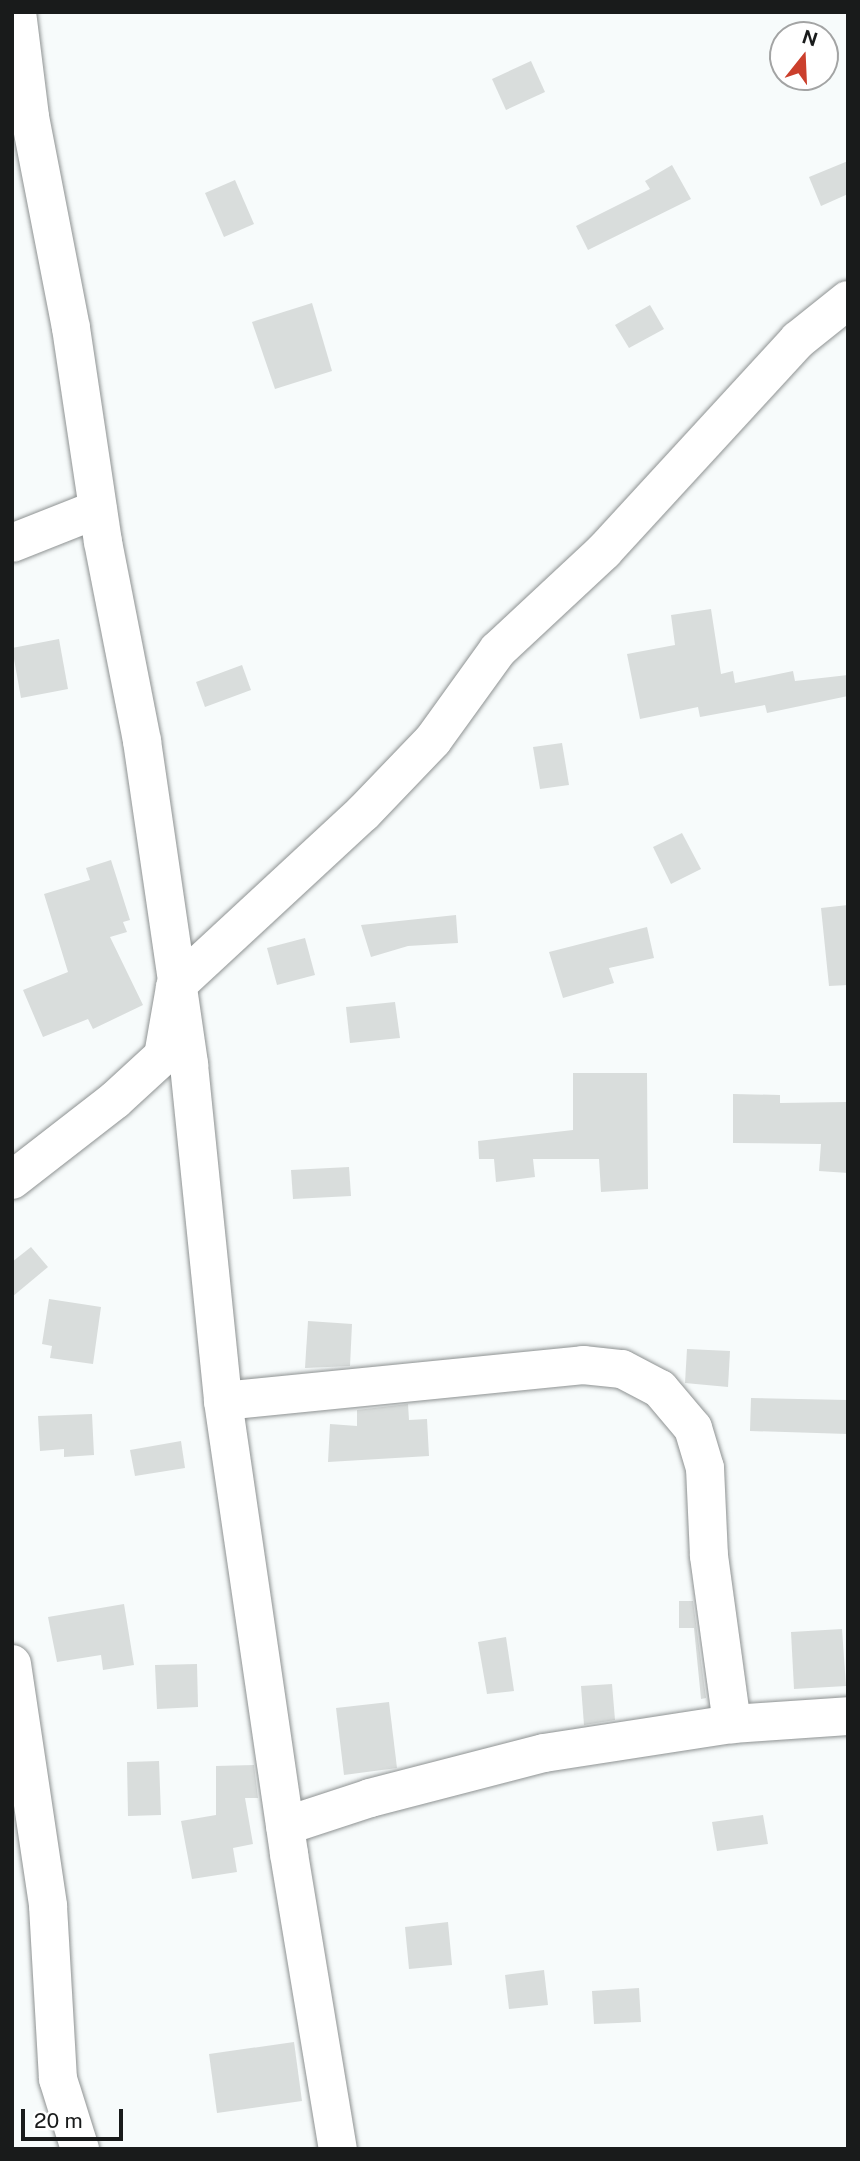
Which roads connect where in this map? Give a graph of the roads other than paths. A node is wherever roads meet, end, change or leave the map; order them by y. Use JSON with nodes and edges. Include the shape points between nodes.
{"nodes":[{"id":1,"x":17,"y":12,"type":"edge"},
{"id":2,"x":848,"y":300,"type":"edge"},
{"id":3,"x":98,"y":509,"type":"junction"},
{"id":4,"x":12,"y":543,"type":"edge"},
{"id":5,"x":175,"y":987,"type":"junction"},
{"id":6,"x":12,"y":1180,"type":"edge"},
{"id":7,"x":223,"y":1401,"type":"junction"},
{"id":8,"x":12,"y":1664,"type":"edge"},
{"id":9,"x":848,"y":1716,"type":"edge"},
{"id":10,"x":732,"y":1724,"type":"junction"},
{"id":11,"x":285,"y":1826,"type":"junction"},
{"id":12,"x":80,"y":2149,"type":"edge"},
{"id":13,"x":338,"y":2149,"type":"edge"}],
"edges":[{"from":1,"to":3,"type":"street","via":[[30,117],[71,328]]},
{"from":2,"to":5,"type":"street","via":[[798,340],[604,551],[498,650],[433,740],[363,813]]},
{"from":3,"to":4,"type":"street"},
{"from":3,"to":5,"type":"street","via":[[142,741]]},
{"from":5,"to":6,"type":"street","via":[[163,1056],[115,1100]]},
{"from":5,"to":7,"type":"street","via":[[189,1065]]},
{"from":7,"to":10,"type":"street","via":[[583,1365],[622,1369],[660,1389],[693,1428],[705,1468],[709,1556]]},
{"from":7,"to":11,"type":"street"},
{"from":8,"to":12,"type":"street","via":[[48,1906],[58,2079]]},
{"from":9,"to":10,"type":"street"},
{"from":10,"to":11,"type":"street","via":[[544,1752],[370,1798]]},
{"from":11,"to":13,"type":"street"}]}
